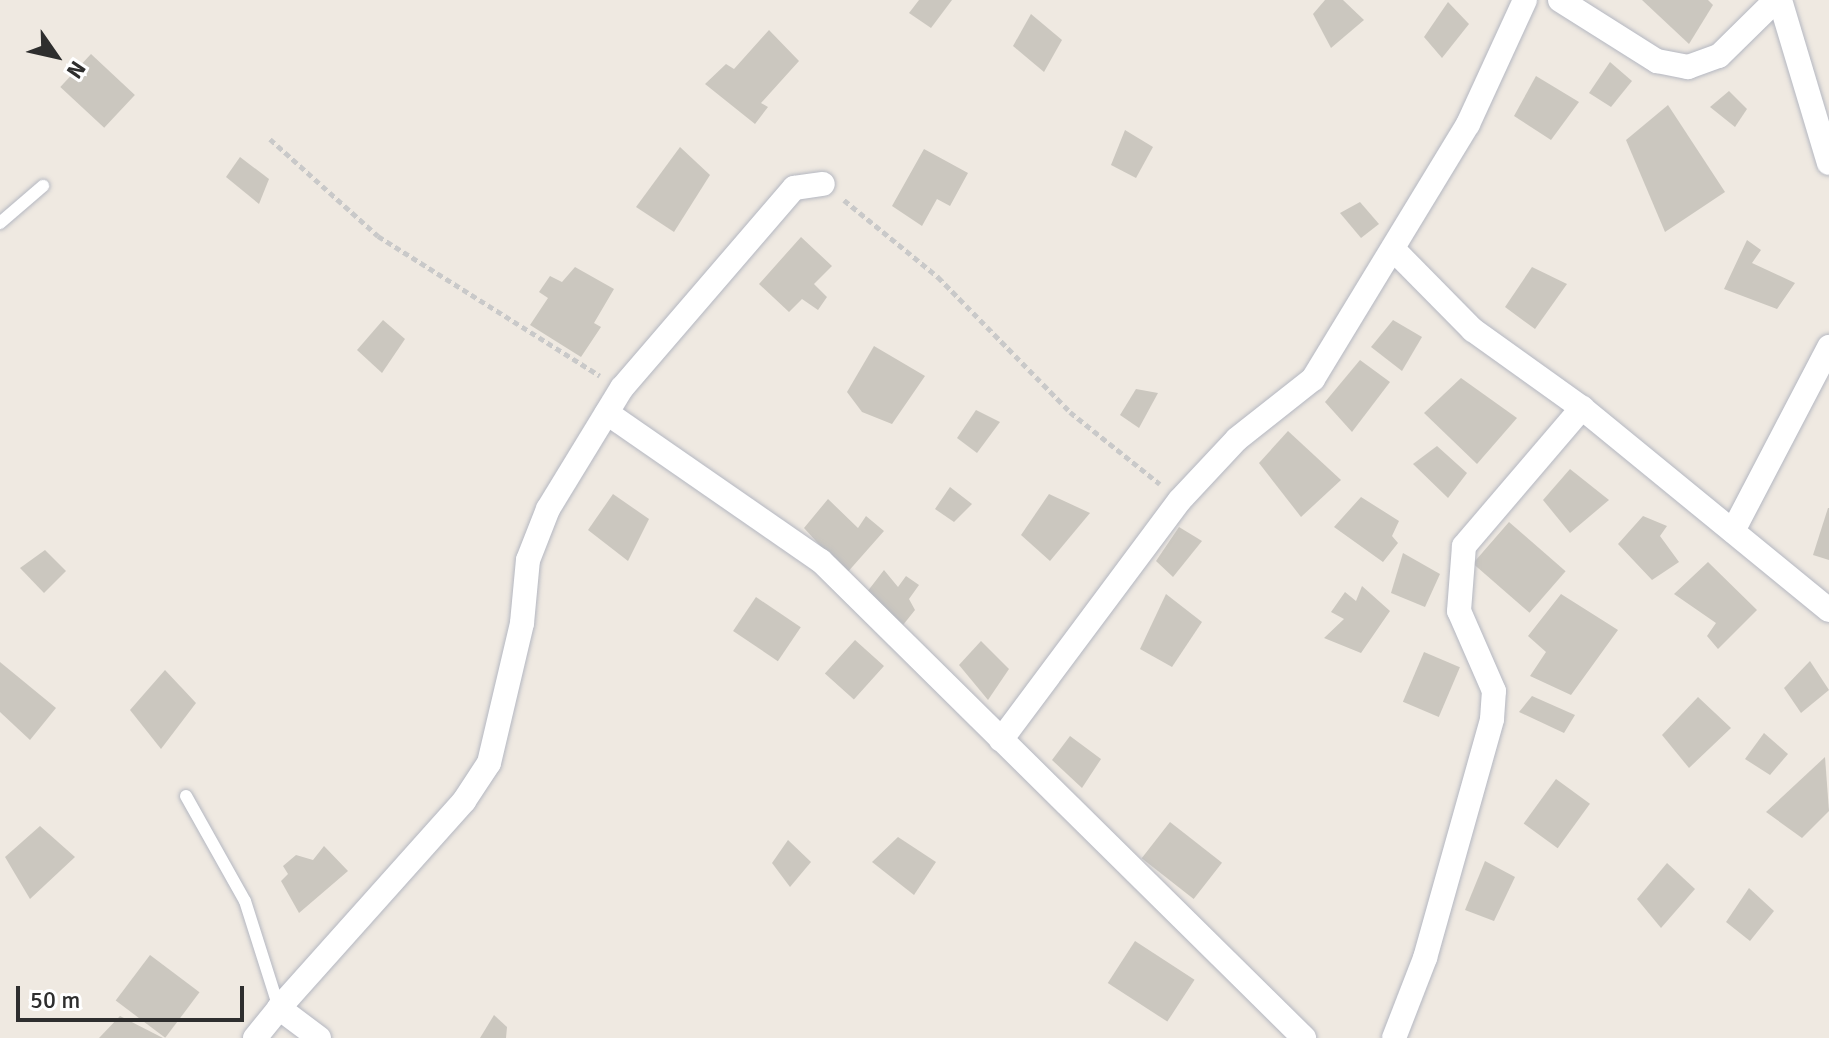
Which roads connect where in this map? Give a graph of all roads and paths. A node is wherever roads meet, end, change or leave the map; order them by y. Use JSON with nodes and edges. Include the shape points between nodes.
{"nodes":[{"id":1,"x":1525,"y":0,"type":"edge"},
{"id":2,"x":1560,"y":0,"type":"edge"},
{"id":3,"x":1778,"y":0,"type":"edge"},
{"id":4,"x":270,"y":139,"type":"dead end"},
{"id":5,"x":1829,"y":163,"type":"edge"},
{"id":6,"x":823,"y":184,"type":"joint"},
{"id":7,"x":43,"y":186,"type":"dead end"},
{"id":8,"x":0,"y":223,"type":"edge"},
{"id":9,"x":1395,"y":251,"type":"junction"},
{"id":10,"x":1829,"y":347,"type":"edge"},
{"id":11,"x":622,"y":388,"type":"junction"},
{"id":12,"x":1582,"y":408,"type":"junction"},
{"id":13,"x":607,"y":413,"type":"junction"},
{"id":14,"x":1180,"y":500,"type":"junction"},
{"id":15,"x":1733,"y":531,"type":"junction"},
{"id":16,"x":1829,"y":610,"type":"edge"},
{"id":17,"x":1001,"y":740,"type":"junction"},
{"id":18,"x":186,"y":796,"type":"dead end"},
{"id":19,"x":279,"y":1008,"type":"junction"},
{"id":20,"x":255,"y":1038,"type":"edge"},
{"id":21,"x":319,"y":1038,"type":"edge"},
{"id":22,"x":1304,"y":1038,"type":"edge"},
{"id":23,"x":1394,"y":1038,"type":"edge"}],
"edges":[{"from":1,"to":9,"type":"street","via":[[1468,124]]},
{"from":2,"to":3,"type":"street","via":[[1657,61],[1688,67],[1719,56]]},
{"from":3,"to":5,"type":"street"},
{"from":4,"to":11,"type":"path","via":[[378,236]]},
{"from":6,"to":11,"type":"street","via":[[794,188]]},
{"from":6,"to":14,"type":"path","via":[[938,277],[1070,412]]},
{"from":7,"to":8,"type":"lane"},
{"from":9,"to":12,"type":"street","via":[[1484,338]]},
{"from":9,"to":14,"type":"street","via":[[1313,379],[1237,439]]},
{"from":10,"to":15,"type":"street"},
{"from":11,"to":13,"type":"street"},
{"from":12,"to":15,"type":"street"},
{"from":12,"to":23,"type":"street","via":[[1464,546],[1457,577],[1459,611],[1494,691],[1492,719],[1425,958]]},
{"from":13,"to":17,"type":"street","via":[[821,561]]},
{"from":13,"to":19,"type":"street","via":[[548,509],[528,560],[522,623],[489,763],[464,801]]},
{"from":14,"to":17,"type":"street"},
{"from":15,"to":16,"type":"street"},
{"from":17,"to":22,"type":"street"},
{"from":18,"to":19,"type":"lane","via":[[245,901]]},
{"from":19,"to":20,"type":"street"},
{"from":19,"to":21,"type":"street"}]}
